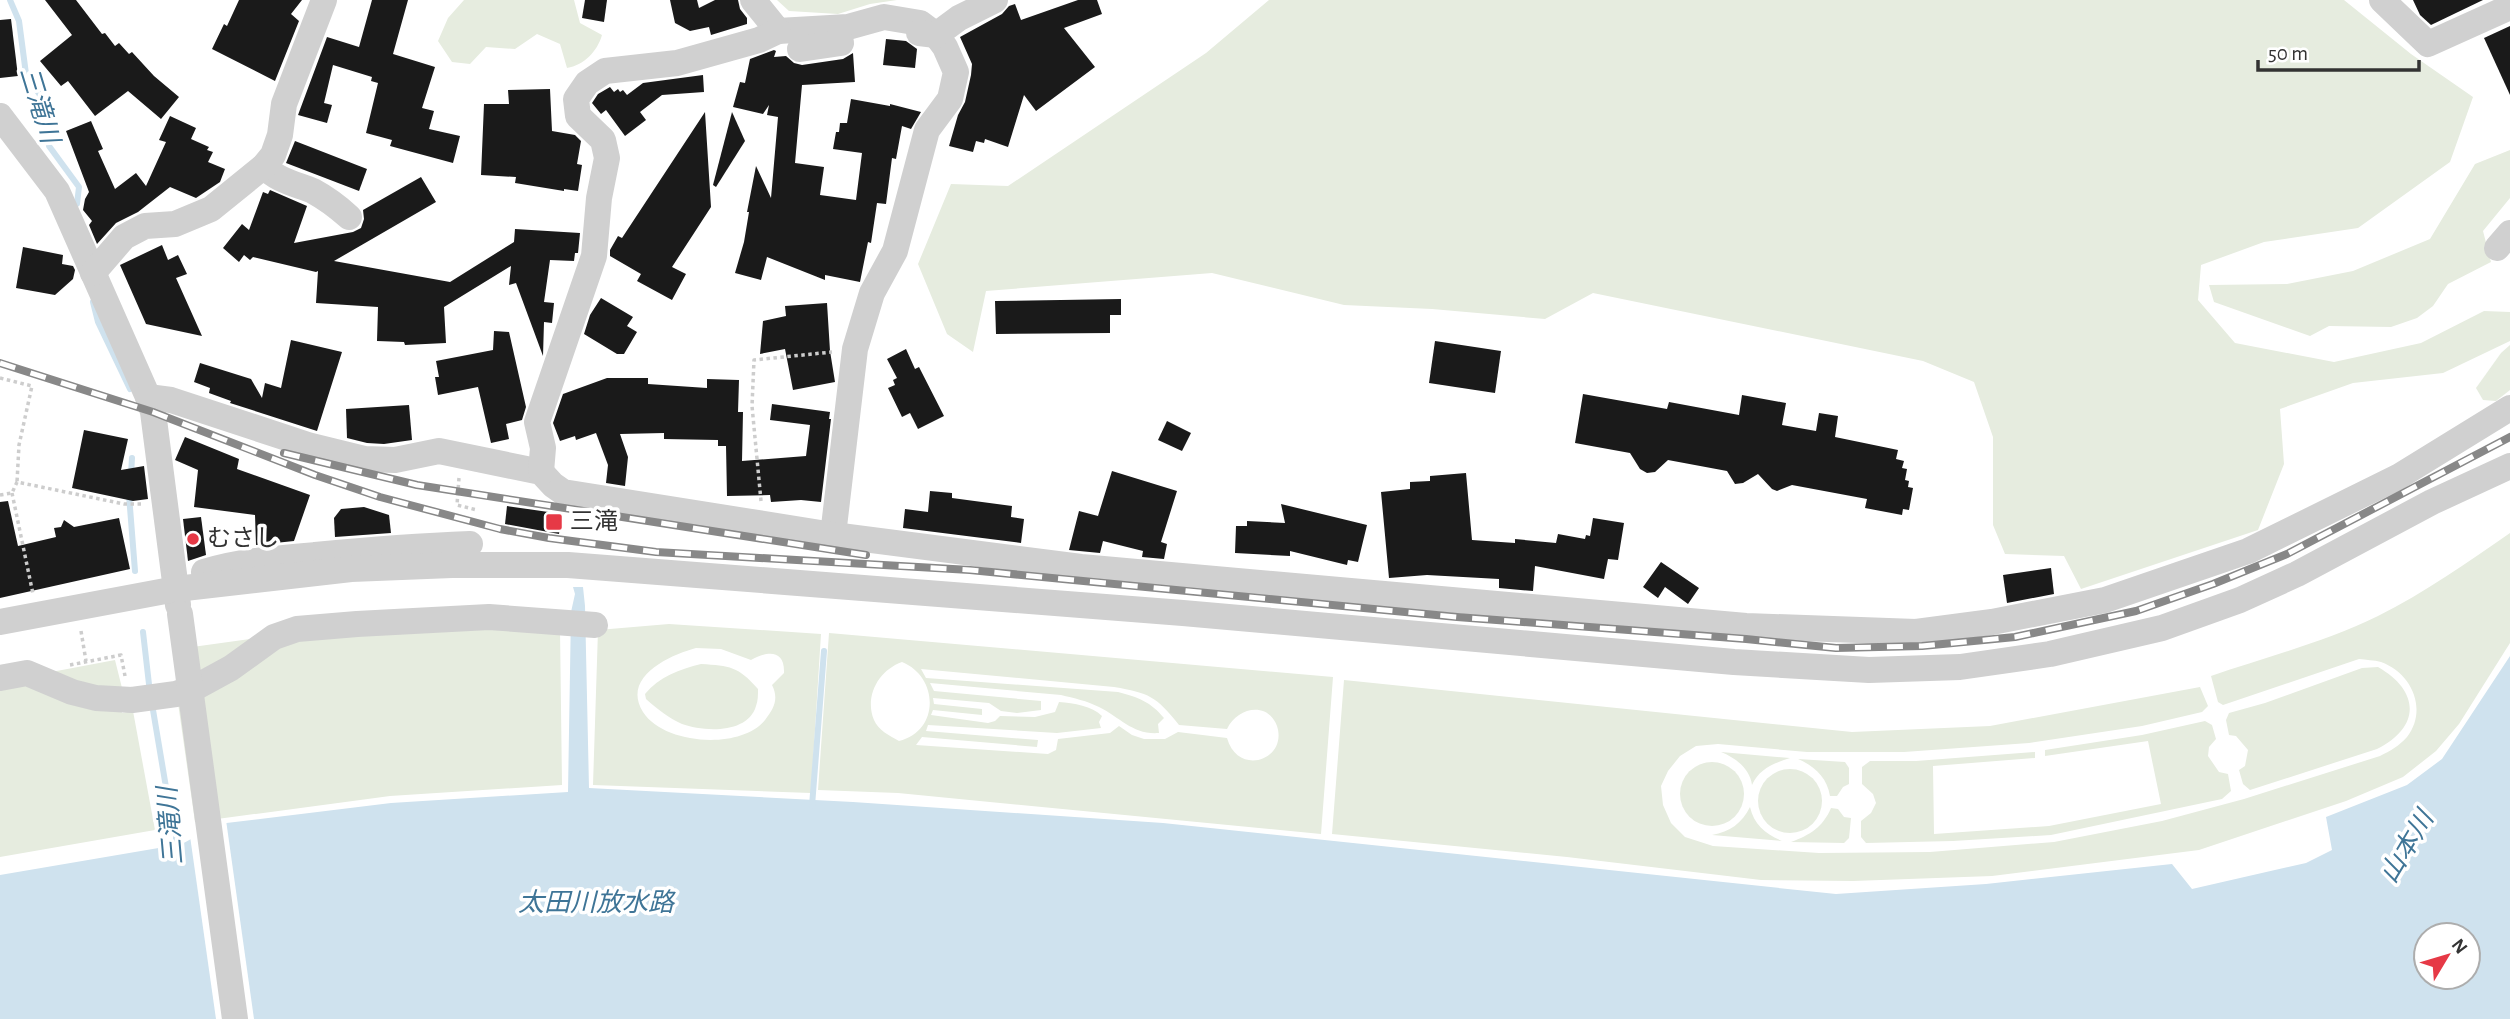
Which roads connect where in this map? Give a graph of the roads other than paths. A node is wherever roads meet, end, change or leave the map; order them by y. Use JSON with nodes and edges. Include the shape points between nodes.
{"nodes":[{"id":1,"x":324,"y":0,"type":"edge"},
{"id":2,"x":753,"y":0,"type":"edge"},
{"id":3,"x":995,"y":0,"type":"edge"},
{"id":4,"x":2382,"y":0,"type":"edge"},
{"id":5,"x":2510,"y":7,"type":"edge"},
{"id":6,"x":778,"y":31,"type":"junction"},
{"id":7,"x":936,"y":35,"type":"junction"},
{"id":8,"x":800,"y":48,"type":"dead end"},
{"id":9,"x":0,"y":116,"type":"edge"},
{"id":10,"x":264,"y":166,"type":"junction"},
{"id":11,"x":349,"y":218,"type":"dead end"},
{"id":12,"x":93,"y":273,"type":"junction"},
{"id":13,"x":148,"y":397,"type":"junction"},
{"id":14,"x":2510,"y":408,"type":"edge"},
{"id":15,"x":2510,"y":466,"type":"edge"},
{"id":16,"x":541,"y":472,"type":"junction"},
{"id":17,"x":833,"y":535,"type":"junction"},
{"id":18,"x":470,"y":544,"type":"dead end"},
{"id":19,"x":178,"y":601,"type":"junction"},
{"id":20,"x":0,"y":622,"type":"edge"},
{"id":21,"x":595,"y":625,"type":"dead end"},
{"id":22,"x":0,"y":678,"type":"edge"},
{"id":23,"x":235,"y":1019,"type":"edge"}],
"edges":[{"from":1,"to":10,"type":"street","via":[[284,104],[273,156]]},
{"from":2,"to":6,"type":"street"},
{"from":3,"to":7,"type":"street"},
{"from":4,"to":5,"type":"street","via":[[2428,44]]},
{"from":6,"to":7,"type":"street","via":[[848,27],[884,17],[920,23]]},
{"from":6,"to":16,"type":"street","via":[[677,63],[605,71],[587,83],[576,99],[578,116],[603,140],[607,158],[594,256],[537,422],[543,448]]},
{"from":7,"to":8,"type":"street","via":[[890,30],[859,41]]},
{"from":7,"to":17,"type":"street","via":[[956,72],[950,99],[927,130],[895,251],[872,293],[855,349]]},
{"from":9,"to":12,"type":"street","via":[[57,191]]},
{"from":10,"to":11,"type":"street","via":[[271,174],[315,192]]},
{"from":10,"to":12,"type":"street","via":[[211,209],[175,224],[145,226],[124,237]]},
{"from":12,"to":13,"type":"street"},
{"from":13,"to":16,"type":"street","via":[[365,459],[395,460],[439,451]]},
{"from":13,"to":19,"type":"street"},
{"from":14,"to":17,"type":"street","via":[[2398,477],[2248,551],[2105,600],[1916,632],[1746,626],[1120,570]]},
{"from":15,"to":19,"type":"street","via":[[2240,600],[2162,628],[2050,654],[1960,667],[1869,670],[1734,662],[568,565],[351,569]]},
{"from":16,"to":17,"type":"street","via":[[563,492]]},
{"from":18,"to":19,"type":"street","via":[[226,565],[201,573]]},
{"from":19,"to":20,"type":"street"},
{"from":19,"to":23,"type":"street","bridge":true},
{"from":21,"to":22,"type":"street","via":[[489,617],[297,629],[274,637],[198,686],[177,694],[130,700],[72,692],[27,673]]}]}
